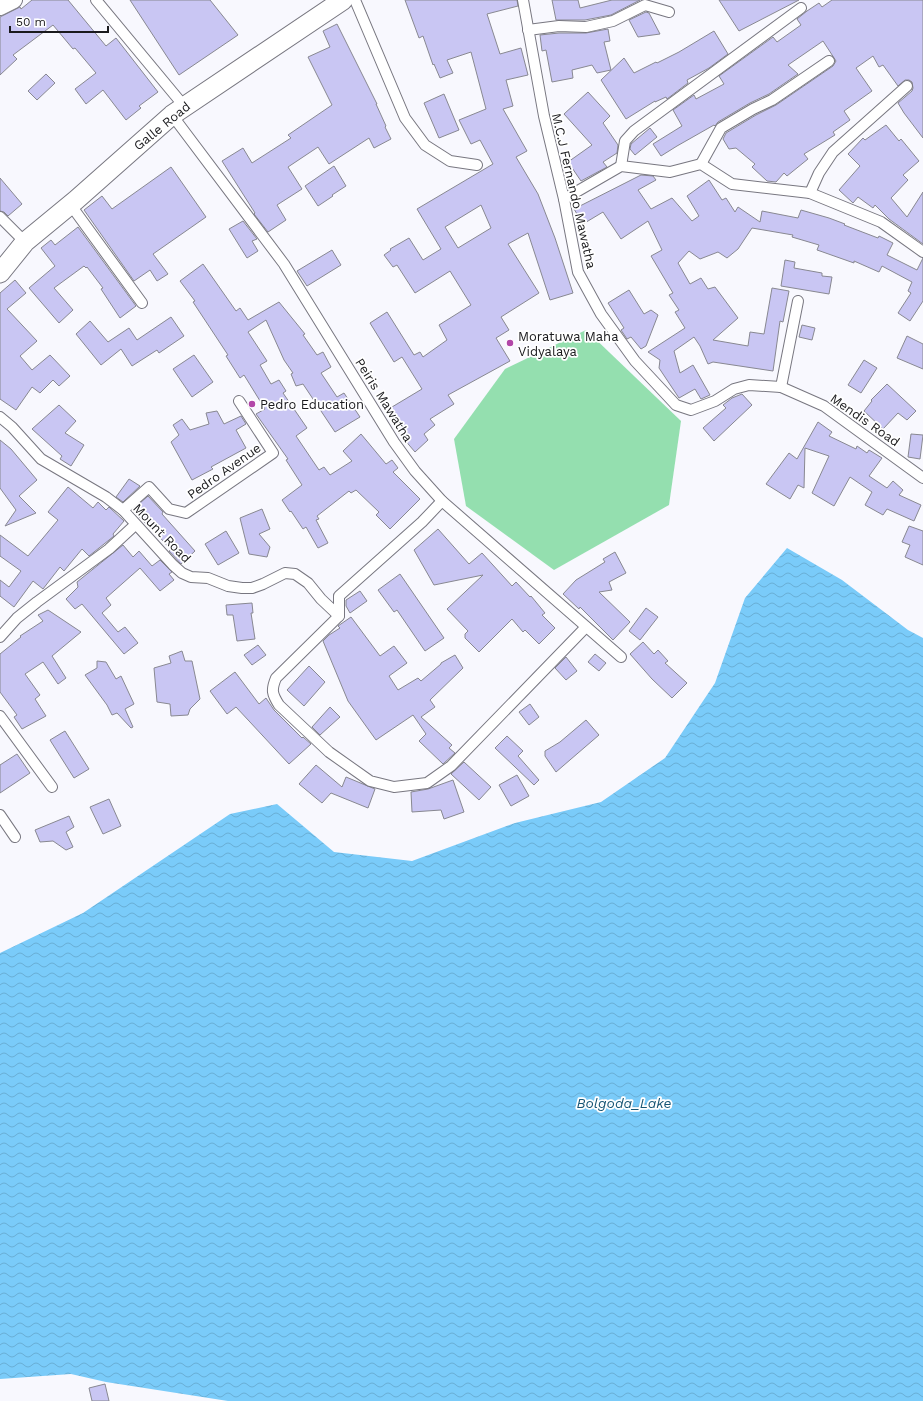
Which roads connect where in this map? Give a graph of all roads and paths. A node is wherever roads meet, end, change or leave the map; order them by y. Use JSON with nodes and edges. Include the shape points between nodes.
{"nodes":[{"id":1,"x":14,"y":0,"type":"edge"},
{"id":2,"x":96,"y":0,"type":"edge"},
{"id":3,"x":343,"y":0,"type":"edge"},
{"id":4,"x":355,"y":0,"type":"edge"},
{"id":5,"x":523,"y":0,"type":"edge"},
{"id":6,"x":0,"y":7,"type":"edge"},
{"id":7,"x":802,"y":8,"type":"dead end"},
{"id":8,"x":669,"y":12,"type":"dead end"},
{"id":9,"x":528,"y":30,"type":"junction"},
{"id":10,"x":829,"y":61,"type":"dead end"},
{"id":11,"x":907,"y":86,"type":"dead end"},
{"id":12,"x":178,"y":111,"type":"junction"},
{"id":13,"x":701,"y":164,"type":"junction"},
{"id":14,"x":477,"y":165,"type":"dead end"},
{"id":15,"x":621,"y":166,"type":"junction"},
{"id":16,"x":810,"y":192,"type":"junction"},
{"id":17,"x":564,"y":199,"type":"junction"},
{"id":18,"x":70,"y":204,"type":"junction"},
{"id":19,"x":0,"y":217,"type":"edge"},
{"id":20,"x":25,"y":242,"type":"junction"},
{"id":21,"x":923,"y":252,"type":"edge"},
{"id":22,"x":0,"y":273,"type":"edge"},
{"id":23,"x":798,"y":301,"type":"dead end"},
{"id":24,"x":142,"y":303,"type":"dead end"},
{"id":25,"x":781,"y":387,"type":"junction"},
{"id":26,"x":239,"y":401,"type":"dead end"},
{"id":27,"x":676,"y":405,"type":"joint"},
{"id":28,"x":0,"y":417,"type":"edge"},
{"id":29,"x":923,"y":478,"type":"edge"},
{"id":30,"x":442,"y":501,"type":"junction"},
{"id":31,"x":123,"y":510,"type":"junction"},
{"id":32,"x":135,"y":525,"type":"junction"},
{"id":33,"x":339,"y":616,"type":"junction"},
{"id":34,"x":586,"y":627,"type":"junction"},
{"id":35,"x":0,"y":637,"type":"edge"},
{"id":36,"x":621,"y":657,"type":"dead end"},
{"id":37,"x":0,"y":716,"type":"edge"},
{"id":38,"x":52,"y":787,"type":"dead end"},
{"id":39,"x":0,"y":815,"type":"edge"},
{"id":40,"x":15,"y":837,"type":"dead end"}],
"edges":[{"from":1,"to":6,"type":"main road"},
{"from":2,"to":12,"type":"street","name":"Peiris Mawatha"},
{"from":3,"to":12,"type":"highway","name":"Galle Road"},
{"from":4,"to":14,"type":"street","via":[[405,118],[425,145],[450,161]]},
{"from":5,"to":9,"type":"street","name":"M.C.J Fernando Mawatha"},
{"from":7,"to":15,"type":"street","via":[[634,131],[625,141]]},
{"from":8,"to":9,"type":"street","via":[[646,5],[613,21],[586,27],[559,26]]},
{"from":9,"to":17,"type":"street","name":"M.C.J Fernando Mawatha","via":[[544,116]]},
{"from":10,"to":13,"type":"street","via":[[772,100],[721,128]]},
{"from":11,"to":16,"type":"street","via":[[833,152]]},
{"from":12,"to":18,"type":"highway","name":"Galle Road"},
{"from":12,"to":30,"type":"street","name":"Peiris Mawatha","via":[[284,264],[394,442],[415,471]]},
{"from":13,"to":15,"type":"street","via":[[670,172]]},
{"from":13,"to":16,"type":"street","via":[[732,184]]},
{"from":15,"to":17,"type":"street"},
{"from":16,"to":21,"type":"street","via":[[881,222]]},
{"from":17,"to":27,"type":"street","name":"M.C.J Fernando Mawatha","via":[[578,272],[601,314],[635,361]]},
{"from":18,"to":20,"type":"highway","name":"Galle Road"},
{"from":18,"to":24,"type":"street"},
{"from":19,"to":20,"type":"street"},
{"from":20,"to":22,"type":"highway","name":"Galle Road"},
{"from":23,"to":25,"type":"street"},
{"from":25,"to":27,"type":"street","name":"Mendis Road","via":[[749,386],[734,389],[715,401],[691,410]]},
{"from":25,"to":29,"type":"street","name":"Mendis Road","via":[[824,406]]},
{"from":26,"to":31,"type":"street","name":"Pedro Avenue","via":[[273,453],[186,513],[169,509],[149,487]]},
{"from":28,"to":31,"type":"street","name":"Mount Road","via":[[41,459],[106,497]]},
{"from":30,"to":33,"type":"street","via":[[339,596]]},
{"from":30,"to":34,"type":"street","name":"Peiris Mawatha"},
{"from":31,"to":32,"type":"street","name":"Mount Road"},
{"from":32,"to":33,"type":"street","name":"Mount Road","via":[[182,573],[242,588],[252,588],[285,573],[295,574],[308,583]]},
{"from":32,"to":35,"type":"street","via":[[109,549],[17,618]]},
{"from":33,"to":34,"type":"street","via":[[276,678],[272,686],[273,696],[279,705],[329,752],[370,781],[394,788],[427,783],[451,766]]},
{"from":34,"to":36,"type":"street","name":"Peiris Mawatha"},
{"from":37,"to":38,"type":"street"},
{"from":39,"to":40,"type":"street"}]}
